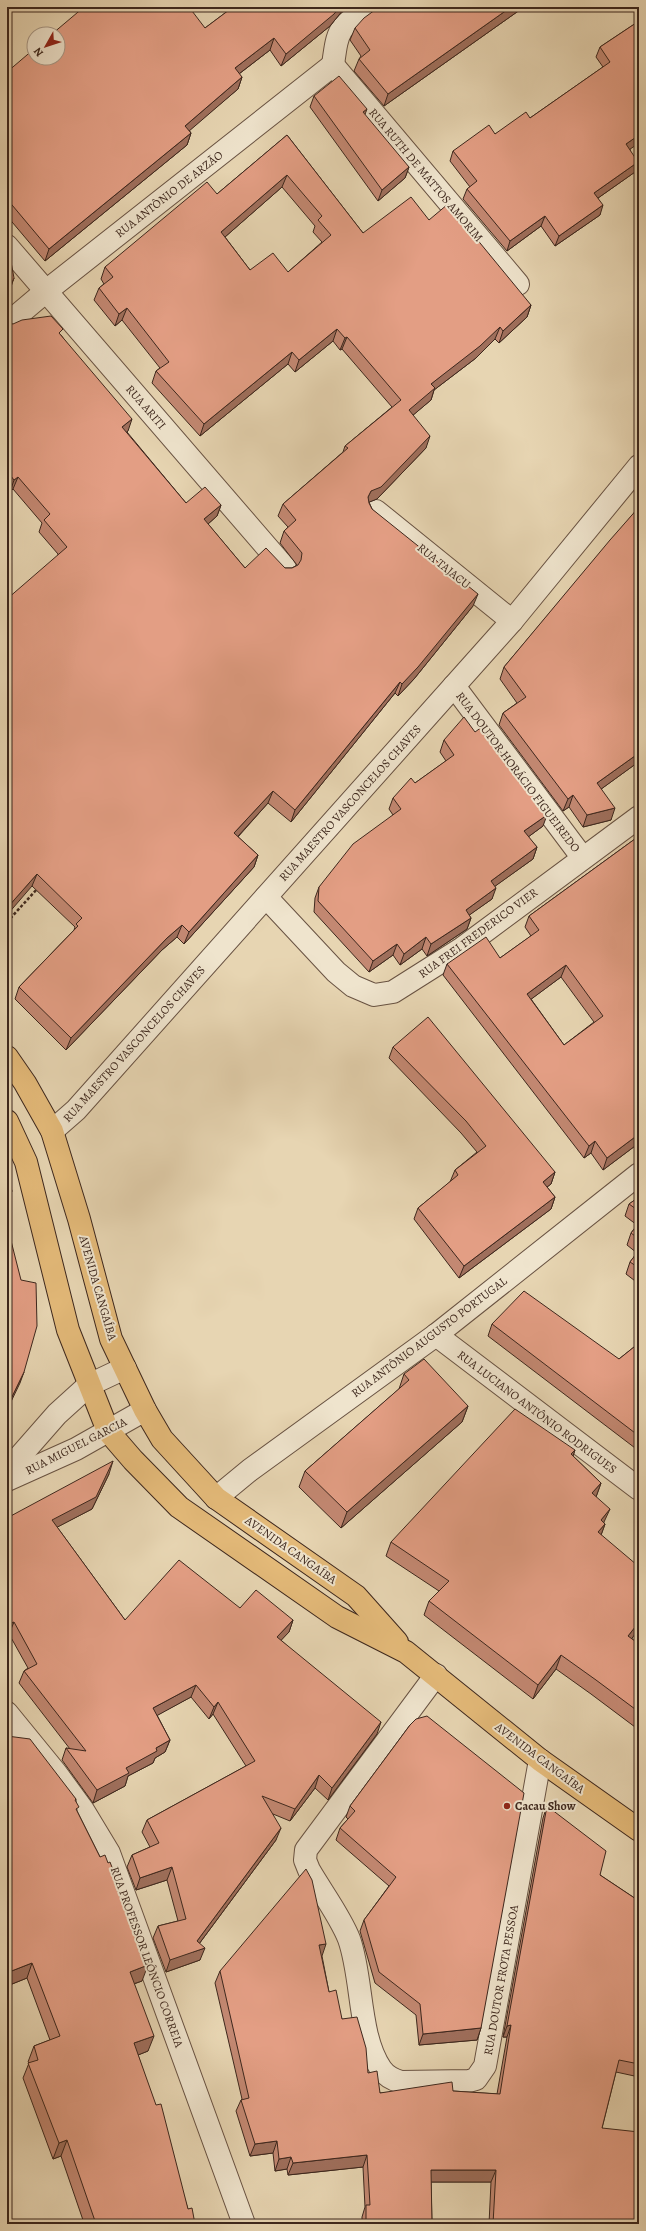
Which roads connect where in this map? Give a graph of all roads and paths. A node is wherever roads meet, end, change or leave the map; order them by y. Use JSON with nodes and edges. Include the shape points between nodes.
{"nodes":[{"id":1,"x":370,"y":7,"type":"edge"},
{"id":2,"x":333,"y":65,"type":"junction"},
{"id":3,"x":7,"y":246,"type":"edge"},
{"id":4,"x":518,"y":284,"type":"dead end"},
{"id":5,"x":45,"y":292,"type":"junction"},
{"id":6,"x":7,"y":324,"type":"edge"},
{"id":7,"x":639,"y":466,"type":"edge"},
{"id":8,"x":376,"y":511,"type":"edge"},
{"id":9,"x":285,"y":568,"type":"edge"},
{"id":10,"x":512,"y":621,"type":"junction"},
{"id":11,"x":454,"y":686,"type":"junction"},
{"id":12,"x":639,"y":817,"type":"edge"},
{"id":13,"x":582,"y":857,"type":"junction"},
{"id":14,"x":41,"y":885,"type":"edge"},
{"id":15,"x":266,"y":897,"type":"junction"},
{"id":16,"x":7,"y":922,"type":"edge"},
{"id":17,"x":7,"y":1057,"type":"edge"},
{"id":18,"x":7,"y":1121,"type":"edge"},
{"id":19,"x":52,"y":1131,"type":"junction"},
{"id":20,"x":639,"y":1174,"type":"edge"},
{"id":21,"x":436,"y":1335,"type":"junction"},
{"id":22,"x":125,"y":1368,"type":"junction"},
{"id":23,"x":89,"y":1385,"type":"junction"},
{"id":24,"x":145,"y":1410,"type":"junction"},
{"id":25,"x":108,"y":1431,"type":"junction"},
{"id":26,"x":7,"y":1471,"type":"edge"},
{"id":27,"x":7,"y":1480,"type":"edge"},
{"id":28,"x":639,"y":1489,"type":"edge"},
{"id":29,"x":216,"y":1498,"type":"junction"},
{"id":30,"x":406,"y":1652,"type":"junction"},
{"id":31,"x":436,"y":1675,"type":"junction"},
{"id":32,"x":7,"y":1714,"type":"edge"},
{"id":33,"x":540,"y":1760,"type":"junction"},
{"id":34,"x":639,"y":1830,"type":"edge"},
{"id":35,"x":244,"y":2224,"type":"edge"}],
"edges":[{"from":1,"to":2,"type":"street","via":[[344,24],[340,30]]},
{"from":2,"to":4,"type":"street","name":"RUA RUTH DE MATTOS AMORIM"},
{"from":2,"to":5,"type":"street","name":"RUA ANTÔNIO DE ARZÃO"},
{"from":3,"to":5,"type":"street","name":"RUA ARITI"},
{"from":5,"to":6,"type":"street","name":"RUA ANTÔNIO DE ARZÃO"},
{"from":5,"to":9,"type":"street","name":"RUA ARITI"},
{"from":7,"to":10,"type":"street","name":"RUA MAESTRO VASCONCELOS CHAVES"},
{"from":8,"to":10,"type":"street","name":"RUA TAJACU"},
{"from":10,"to":11,"type":"street","name":"RUA MAESTRO VASCONCELOS CHAVES"},
{"from":11,"to":13,"type":"street","name":"RUA DOUTOR HORÁCIO FIGUEIREDO"},
{"from":11,"to":15,"type":"street","name":"RUA MAESTRO VASCONCELOS CHAVES"},
{"from":12,"to":13,"type":"street","name":"RUA FREI FREDERICO VIER"},
{"from":13,"to":15,"type":"street","name":"RUA FREI FREDERICO VIER","via":[[461,949],[393,992],[374,995],[353,986],[336,972]]},
{"from":14,"to":16,"type":"path"},
{"from":15,"to":19,"type":"street","name":"RUA MAESTRO VASCONCELOS CHAVES","via":[[76,1110]]},
{"from":17,"to":19,"type":"main road","name":"AVENIDA CANGAÍBA","via":[[25,1082]]},
{"from":18,"to":23,"type":"main road","name":"AVENIDA CANGAÍBA","via":[[26,1162],[68,1330]]},
{"from":19,"to":22,"type":"main road","name":"AVENIDA CANGAÍBA","via":[[111,1339]]},
{"from":20,"to":21,"type":"street","name":"RUA ANTÔNIO AUGUSTO PORTUGAL"},
{"from":21,"to":28,"type":"street","name":"RUA LUCIANO ANTÔNIO RODRIGUES"},
{"from":21,"to":29,"type":"street","name":"RUA ANTÔNIO AUGUSTO PORTUGAL","via":[[250,1470]]},
{"from":22,"to":23,"type":"street","name":"RUA MIGUEL GARCIA"},
{"from":22,"to":24,"type":"main road","name":"AVENIDA CANGAÍBA"},
{"from":23,"to":25,"type":"main road","name":"AVENIDA CANGAÍBA"},
{"from":23,"to":26,"type":"street","name":"RUA MIGUEL GARCIA","via":[[57,1414]]},
{"from":24,"to":25,"type":"street","name":"RUA MIGUEL GARCIA"},
{"from":24,"to":29,"type":"main road","name":"AVENIDA CANGAÍBA","via":[[162,1439]]},
{"from":25,"to":27,"type":"street","name":"RUA MIGUEL GARCIA","via":[[76,1449]]},
{"from":25,"to":30,"type":"main road","name":"AVENIDA CANGAÍBA","via":[[179,1507],[337,1617]]},
{"from":29,"to":30,"type":"main road","name":"AVENIDA CANGAÍBA","via":[[356,1596]]},
{"from":30,"to":31,"type":"main road","name":"AVENIDA CANGAÍBA"},
{"from":31,"to":33,"type":"main road","name":"AVENIDA CANGAÍBA"},
{"from":31,"to":33,"type":"street","name":"RUA DOUTOR FROTA PESSOA","via":[[306,1850],[305,1860],[309,1870],[348,1936],[355,1958],[371,2050],[382,2070],[393,2079],[401,2082],[470,2081],[476,2079],[485,2066]]},
{"from":32,"to":35,"type":"street","name":"RUA PROFESSOR LEÔNCIO CORREIA","via":[[61,1779],[109,1854]]},
{"from":33,"to":34,"type":"main road","name":"AVENIDA CANGAÍBA"}]}
